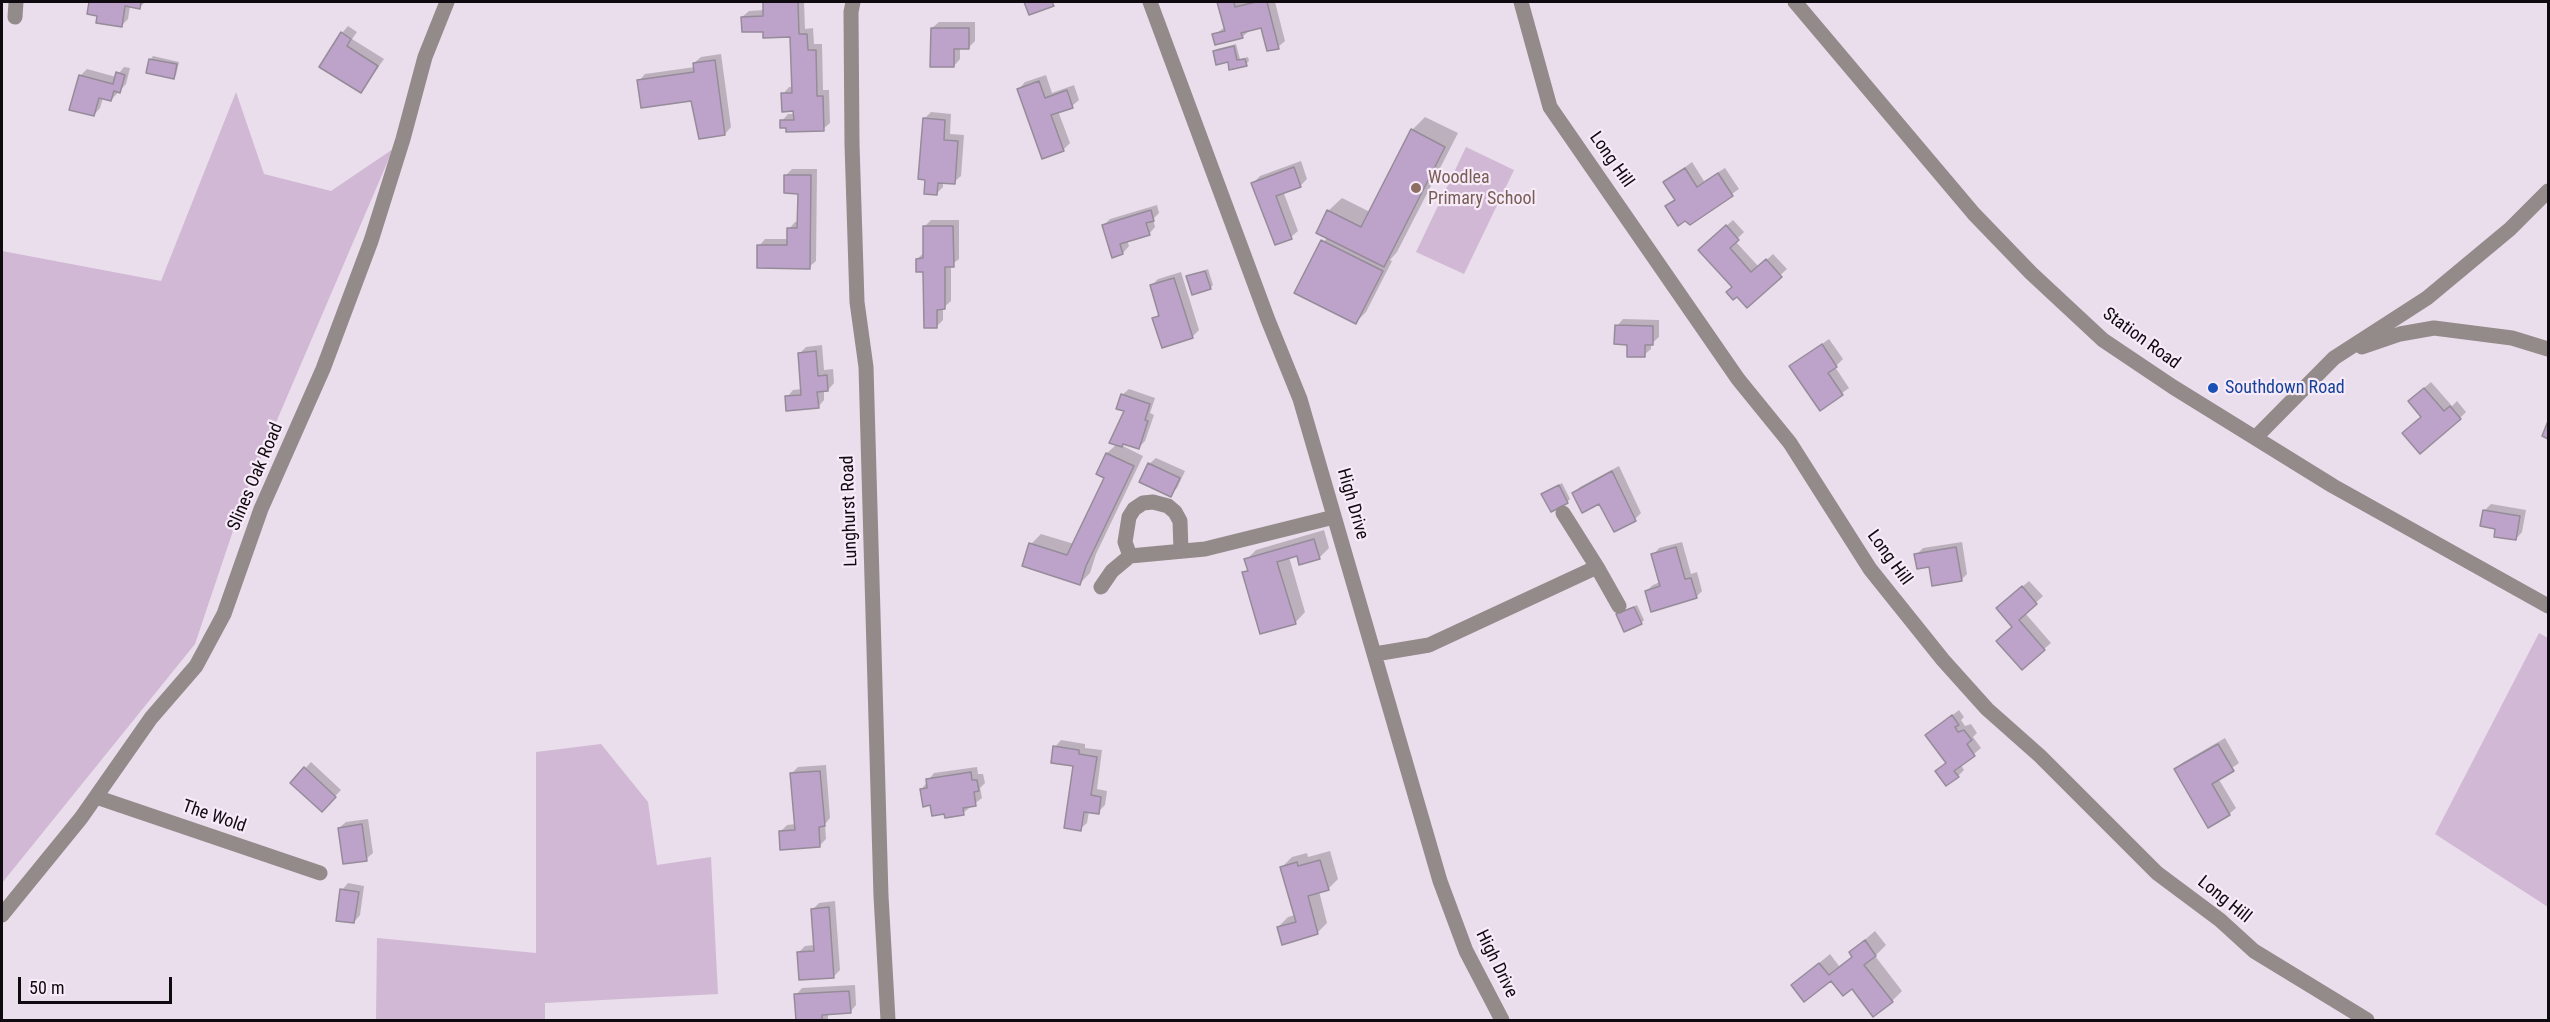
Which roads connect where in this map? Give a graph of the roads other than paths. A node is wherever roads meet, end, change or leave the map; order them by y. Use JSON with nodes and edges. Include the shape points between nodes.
{"nodes":[{"id":1,"x":16,"y":2,"type":"edge"},
{"id":2,"x":447,"y":2,"type":"edge"},
{"id":3,"x":853,"y":2,"type":"edge"},
{"id":4,"x":1150,"y":2,"type":"edge"},
{"id":5,"x":1521,"y":2,"type":"edge"},
{"id":6,"x":1795,"y":2,"type":"edge"},
{"id":7,"x":15,"y":17,"type":"dead end"},
{"id":8,"x":2548,"y":191,"type":"edge"},
{"id":9,"x":2548,"y":349,"type":"edge"},
{"id":10,"x":2334,"y":358,"type":"junction"},
{"id":11,"x":2256,"y":437,"type":"junction"},
{"id":12,"x":1563,"y":513,"type":"dead end"},
{"id":13,"x":1334,"y":517,"type":"junction"},
{"id":14,"x":1181,"y":551,"type":"junction"},
{"id":15,"x":1130,"y":556,"type":"junction"},
{"id":16,"x":1598,"y":567,"type":"junction"},
{"id":17,"x":1101,"y":587,"type":"dead end"},
{"id":18,"x":1619,"y":606,"type":"dead end"},
{"id":19,"x":2548,"y":606,"type":"edge"},
{"id":20,"x":1375,"y":654,"type":"junction"},
{"id":21,"x":96,"y":797,"type":"junction"},
{"id":22,"x":320,"y":873,"type":"dead end"},
{"id":23,"x":2,"y":915,"type":"edge"},
{"id":24,"x":888,"y":1020,"type":"edge"},
{"id":25,"x":1502,"y":1020,"type":"edge"},
{"id":26,"x":2367,"y":1020,"type":"edge"}],
"edges":[{"from":1,"to":7,"type":"street"},
{"from":2,"to":21,"type":"street","name":"Slines Oak Road","via":[[425,57],[371,242],[323,369],[261,509],[224,614],[196,666],[151,718]]},
{"from":3,"to":24,"type":"street","name":"Lunghurst Road","via":[[850,12],[857,291],[866,367]]},
{"from":4,"to":13,"type":"street","name":"High Drive","via":[[1300,399]]},
{"from":5,"to":26,"type":"street","name":"Long Hill","via":[[1550,107],[1738,379],[1790,443],[1870,569],[1943,660],[1987,709],[2157,873],[2254,951]]},
{"from":6,"to":11,"type":"street","name":"Station Road","via":[[1974,214],[2031,273],[2103,339]]},
{"from":8,"to":10,"type":"street","via":[[2510,229],[2427,298]]},
{"from":9,"to":10,"type":"street","via":[[2512,338],[2434,328],[2400,334]]},
{"from":10,"to":11,"type":"street"},
{"from":11,"to":19,"type":"street","name":"Station Road","via":[[2393,521]]},
{"from":12,"to":16,"type":"street"},
{"from":13,"to":14,"type":"street","via":[[1206,549]]},
{"from":13,"to":20,"type":"street","name":"High Drive"},
{"from":14,"to":15,"type":"street"},
{"from":14,"to":15,"type":"street","via":[[1180,521],[1175,512],[1153,502],[1143,503],[1128,517],[1125,542]]},
{"from":15,"to":17,"type":"street"},
{"from":16,"to":18,"type":"street"},
{"from":16,"to":20,"type":"street","via":[[1429,645]]},
{"from":20,"to":25,"type":"street","name":"High Drive","via":[[1440,882],[1466,951]]},
{"from":21,"to":22,"type":"street","name":"The Wold"},
{"from":21,"to":23,"type":"street","name":"Slines Oak Road"}]}
